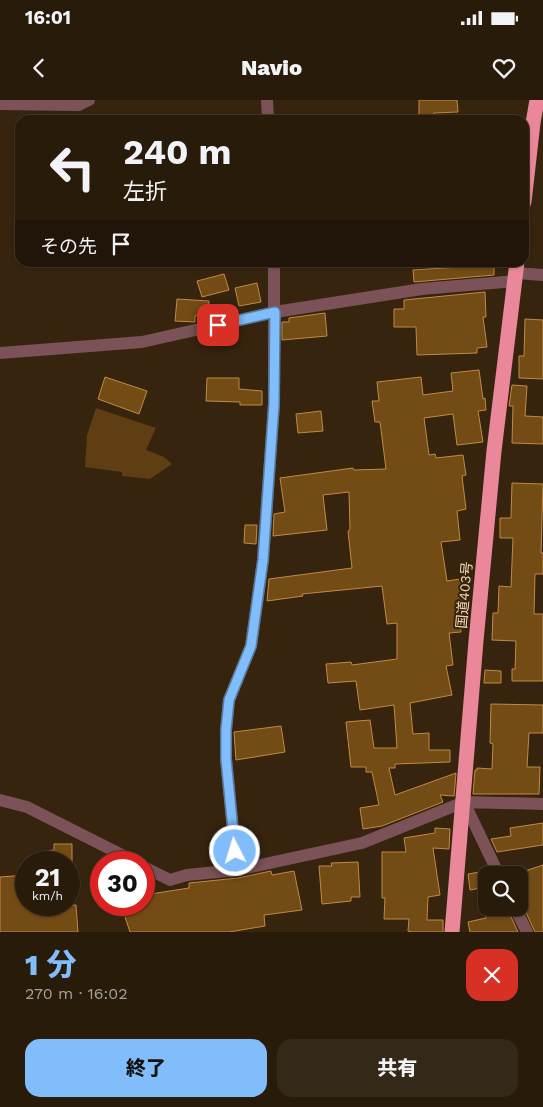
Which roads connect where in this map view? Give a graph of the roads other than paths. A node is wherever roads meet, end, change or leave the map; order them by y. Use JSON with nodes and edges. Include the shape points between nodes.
{"nodes":[{"id":1,"x":89,"y":100,"type":"edge"},
{"id":2,"x":267,"y":100,"type":"edge"},
{"id":3,"x":537,"y":100,"type":"edge"},
{"id":4,"x":0,"y":104,"type":"edge"},
{"id":5,"x":268,"y":115,"type":"edge"},
{"id":6,"x":529,"y":158,"type":"edge"},
{"id":7,"x":274,"y":267,"type":"edge"},
{"id":8,"x":516,"y":272,"type":"edge"},
{"id":9,"x":543,"y":275,"type":"edge"},
{"id":10,"x":275,"y":312,"type":"junction"},
{"id":11,"x":0,"y":353,"type":"edge"},
{"id":12,"x":0,"y":800,"type":"edge"},
{"id":13,"x":464,"y":802,"type":"junction"},
{"id":14,"x":543,"y":804,"type":"edge"},
{"id":15,"x":114,"y":851,"type":"edge"},
{"id":16,"x":495,"y":866,"type":"edge"},
{"id":17,"x":237,"y":870,"type":"junction"},
{"id":18,"x":155,"y":872,"type":"edge"},
{"id":19,"x":519,"y":916,"type":"edge"},
{"id":20,"x":452,"y":932,"type":"edge"},
{"id":21,"x":527,"y":932,"type":"edge"}],
"edges":[{"from":1,"to":4,"type":"street","via":[[79,105]]},
{"from":2,"to":5,"type":"street"},
{"from":3,"to":6,"type":"highway"},
{"from":7,"to":10,"type":"street"},
{"from":8,"to":9,"type":"street"},
{"from":8,"to":10,"type":"street"},
{"from":8,"to":13,"type":"highway","name":"国道403号","via":[[492,470]]},
{"from":10,"to":11,"type":"street","via":[[142,342]]},
{"from":10,"to":17,"type":"street","via":[[274,404],[263,560],[251,646],[229,700],[226,730]]},
{"from":12,"to":15,"type":"street","via":[[27,807]]},
{"from":13,"to":14,"type":"street"},
{"from":13,"to":16,"type":"street"},
{"from":13,"to":17,"type":"street","via":[[362,843]]},
{"from":13,"to":20,"type":"highway","name":"国道403号"},
{"from":17,"to":18,"type":"street","via":[[170,880]]},
{"from":19,"to":21,"type":"street"}]}
